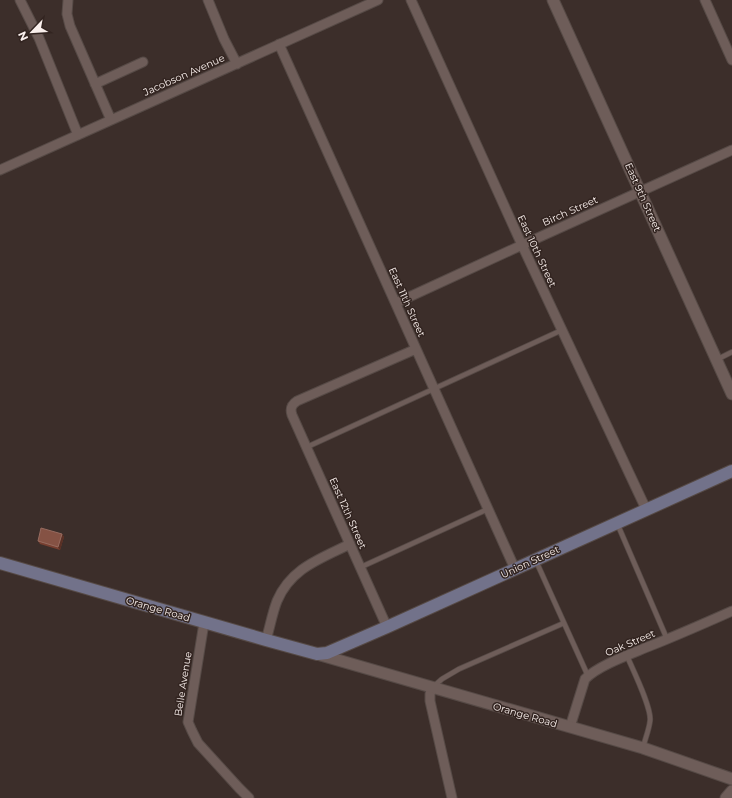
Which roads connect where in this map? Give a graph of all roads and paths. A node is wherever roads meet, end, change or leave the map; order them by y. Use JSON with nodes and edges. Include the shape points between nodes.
{"nodes":[{"id":1,"x":20,"y":0,"type":"edge"},
{"id":2,"x":68,"y":0,"type":"edge"},
{"id":3,"x":208,"y":0,"type":"edge"},
{"id":4,"x":378,"y":0,"type":"edge"},
{"id":5,"x":411,"y":0,"type":"edge"},
{"id":6,"x":553,"y":0,"type":"edge"},
{"id":7,"x":705,"y":0,"type":"edge"},
{"id":8,"x":279,"y":44,"type":"junction"},
{"id":9,"x":732,"y":60,"type":"edge"},
{"id":10,"x":143,"y":62,"type":"dead end"},
{"id":11,"x":236,"y":64,"type":"junction"},
{"id":12,"x":95,"y":84,"type":"junction"},
{"id":13,"x":111,"y":120,"type":"junction"},
{"id":14,"x":78,"y":135,"type":"junction"},
{"id":15,"x":732,"y":150,"type":"edge"},
{"id":16,"x":0,"y":170,"type":"edge"},
{"id":17,"x":640,"y":192,"type":"junction"},
{"id":18,"x":522,"y":245,"type":"junction"},
{"id":19,"x":396,"y":304,"type":"junction"},
{"id":20,"x":562,"y":330,"type":"junction"},
{"id":21,"x":416,"y":349,"type":"junction"},
{"id":22,"x":732,"y":352,"type":"edge"},
{"id":23,"x":716,"y":360,"type":"junction"},
{"id":24,"x":434,"y":389,"type":"junction"},
{"id":25,"x":732,"y":394,"type":"edge"},
{"id":26,"x":307,"y":447,"type":"junction"},
{"id":27,"x":732,"y":471,"type":"edge"},
{"id":28,"x":489,"y":508,"type":"junction"},
{"id":29,"x":646,"y":509,"type":"junction"},
{"id":30,"x":616,"y":522,"type":"junction"},
{"id":31,"x":350,"y":544,"type":"junction"},
{"id":32,"x":535,"y":560,"type":"junction"},
{"id":33,"x":0,"y":563,"type":"edge"},
{"id":34,"x":361,"y":567,"type":"junction"},
{"id":35,"x":515,"y":569,"type":"junction"},
{"id":36,"x":732,"y":611,"type":"edge"},
{"id":37,"x":204,"y":623,"type":"junction"},
{"id":38,"x":564,"y":623,"type":"junction"},
{"id":39,"x":387,"y":627,"type":"junction"},
{"id":40,"x":667,"y":639,"type":"junction"},
{"id":41,"x":266,"y":640,"type":"junction"},
{"id":42,"x":322,"y":654,"type":"junction"},
{"id":43,"x":627,"y":656,"type":"junction"},
{"id":44,"x":588,"y":676,"type":"junction"},
{"id":45,"x":432,"y":688,"type":"junction"},
{"id":46,"x":570,"y":727,"type":"junction"},
{"id":47,"x":643,"y":748,"type":"junction"},
{"id":48,"x":732,"y":779,"type":"edge"},
{"id":49,"x":732,"y":791,"type":"edge"},
{"id":50,"x":249,"y":798,"type":"edge"},
{"id":51,"x":452,"y":798,"type":"edge"},
{"id":52,"x":726,"y":798,"type":"edge"}],
"edges":[{"from":1,"to":14,"type":"street","via":[[39,38]]},
{"from":2,"to":12,"type":"street","via":[[67,14],[70,26]]},
{"from":3,"to":11,"type":"street"},
{"from":4,"to":8,"type":"street","name":"Jacobson Avenue"},
{"from":5,"to":18,"type":"street","name":"East 10th Street"},
{"from":6,"to":17,"type":"street","name":"East 9th Street"},
{"from":7,"to":9,"type":"street"},
{"from":8,"to":11,"type":"street","name":"Jacobson Avenue"},
{"from":8,"to":19,"type":"street","name":"East 11th Street"},
{"from":10,"to":12,"type":"street"},
{"from":11,"to":13,"type":"street","name":"Jacobson Avenue"},
{"from":12,"to":13,"type":"street"},
{"from":13,"to":14,"type":"street","name":"Jacobson Avenue"},
{"from":14,"to":16,"type":"street","name":"Jacobson Avenue"},
{"from":15,"to":17,"type":"street","name":"Birch Street"},
{"from":17,"to":18,"type":"street","name":"Birch Street"},
{"from":17,"to":23,"type":"street","name":"East 9th Street"},
{"from":18,"to":19,"type":"street","name":"Birch Street"},
{"from":18,"to":20,"type":"street","name":"East 10th Street"},
{"from":19,"to":21,"type":"street","name":"East 11th Street"},
{"from":20,"to":24,"type":"lane"},
{"from":20,"to":29,"type":"street","name":"East 10th Street"},
{"from":21,"to":24,"type":"street","name":"East 11th Street"},
{"from":21,"to":26,"type":"street","name":"East 12th Street","via":[[293,403],[292,415]]},
{"from":22,"to":23,"type":"lane"},
{"from":23,"to":25,"type":"street","name":"East 9th Street"},
{"from":24,"to":26,"type":"lane"},
{"from":24,"to":28,"type":"street","name":"East 11th Street"},
{"from":26,"to":31,"type":"street","name":"East 12th Street"},
{"from":27,"to":29,"type":"main road","name":"Union Street"},
{"from":28,"to":34,"type":"lane"},
{"from":28,"to":35,"type":"street","name":"East 11th Street"},
{"from":29,"to":30,"type":"main road","name":"Union Street"},
{"from":30,"to":32,"type":"main road","name":"Union Street"},
{"from":30,"to":40,"type":"lane"},
{"from":31,"to":34,"type":"street","name":"East 12th Street"},
{"from":31,"to":41,"type":"street","via":[[305,567],[292,579],[274,609]]},
{"from":32,"to":35,"type":"main road","name":"Union Street"},
{"from":32,"to":38,"type":"lane"},
{"from":33,"to":37,"type":"main road","name":"Orange Road"},
{"from":34,"to":39,"type":"street","name":"East 12th Street"},
{"from":35,"to":39,"type":"main road","name":"Union Street"},
{"from":36,"to":40,"type":"street","name":"Oak Street"},
{"from":37,"to":41,"type":"main road","name":"Orange Road"},
{"from":37,"to":50,"type":"street","name":"Belle Avenue","via":[[188,722],[198,743]]},
{"from":38,"to":44,"type":"lane"},
{"from":38,"to":45,"type":"lane","via":[[459,669]]},
{"from":39,"to":42,"type":"main road","name":"Union Street"},
{"from":40,"to":43,"type":"street","name":"Oak Street"},
{"from":41,"to":42,"type":"main road","name":"Orange Road"},
{"from":42,"to":45,"type":"street","name":"Orange Road"},
{"from":43,"to":44,"type":"street","name":"Oak Street"},
{"from":43,"to":47,"type":"lane","via":[[650,715]]},
{"from":44,"to":46,"type":"street"},
{"from":45,"to":46,"type":"street","name":"Orange Road"},
{"from":45,"to":51,"type":"street","via":[[430,701]]},
{"from":46,"to":47,"type":"street","name":"Orange Road"},
{"from":47,"to":48,"type":"street","name":"Orange Road"},
{"from":49,"to":52,"type":"street"}]}
